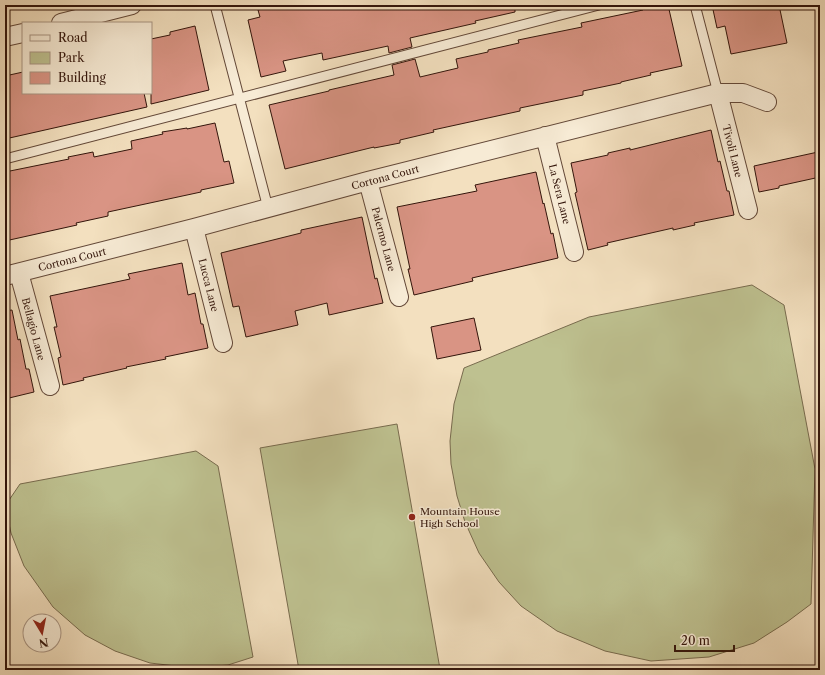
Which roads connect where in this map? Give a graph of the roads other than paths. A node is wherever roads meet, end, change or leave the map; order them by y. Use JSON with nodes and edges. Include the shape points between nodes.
{"nodes":[{"id":1,"x":132,"y":5,"type":"edge"},
{"id":2,"x":215,"y":5,"type":"edge"},
{"id":3,"x":599,"y":5,"type":"edge"},
{"id":4,"x":695,"y":5,"type":"edge"},
{"id":5,"x":65,"y":22,"type":"edge"},
{"id":6,"x":22,"y":33,"type":"edge"},
{"id":7,"x":5,"y":37,"type":"edge"},
{"id":8,"x":718,"y":92,"type":"junction"},
{"id":9,"x":240,"y":99,"type":"junction"},
{"id":10,"x":767,"y":102,"type":"dead end"},
{"id":11,"x":546,"y":136,"type":"junction"},
{"id":12,"x":5,"y":159,"type":"edge"},
{"id":13,"x":368,"y":181,"type":"junction"},
{"id":14,"x":268,"y":208,"type":"junction"},
{"id":15,"x":748,"y":210,"type":"dead end"},
{"id":16,"x":194,"y":228,"type":"junction"},
{"id":17,"x":574,"y":252,"type":"dead end"},
{"id":18,"x":12,"y":274,"type":"edge"},
{"id":19,"x":399,"y":297,"type":"dead end"},
{"id":20,"x":223,"y":343,"type":"dead end"},
{"id":21,"x":50,"y":386,"type":"dead end"}],
"edges":[{"from":1,"to":5,"type":"street"},
{"from":2,"to":9,"type":"lane"},
{"from":3,"to":9,"type":"lane"},
{"from":4,"to":8,"type":"lane"},
{"from":6,"to":7,"type":"street"},
{"from":8,"to":10,"type":"street","name":"Cortona Court","via":[[743,94]]},
{"from":8,"to":11,"type":"street","name":"Cortona Court"},
{"from":8,"to":15,"type":"street","name":"Tivoli Lane"},
{"from":9,"to":12,"type":"lane"},
{"from":9,"to":14,"type":"lane"},
{"from":11,"to":13,"type":"street","name":"Cortona Court"},
{"from":11,"to":17,"type":"street","name":"La Sera Lane"},
{"from":13,"to":14,"type":"street","name":"Cortona Court"},
{"from":13,"to":19,"type":"street","name":"Palermo Lane"},
{"from":14,"to":16,"type":"street","name":"Cortona Court"},
{"from":16,"to":18,"type":"street","name":"Cortona Court"},
{"from":16,"to":20,"type":"street","name":"Lucca Lane"},
{"from":18,"to":21,"type":"street","name":"Bellagio Lane"}]}
